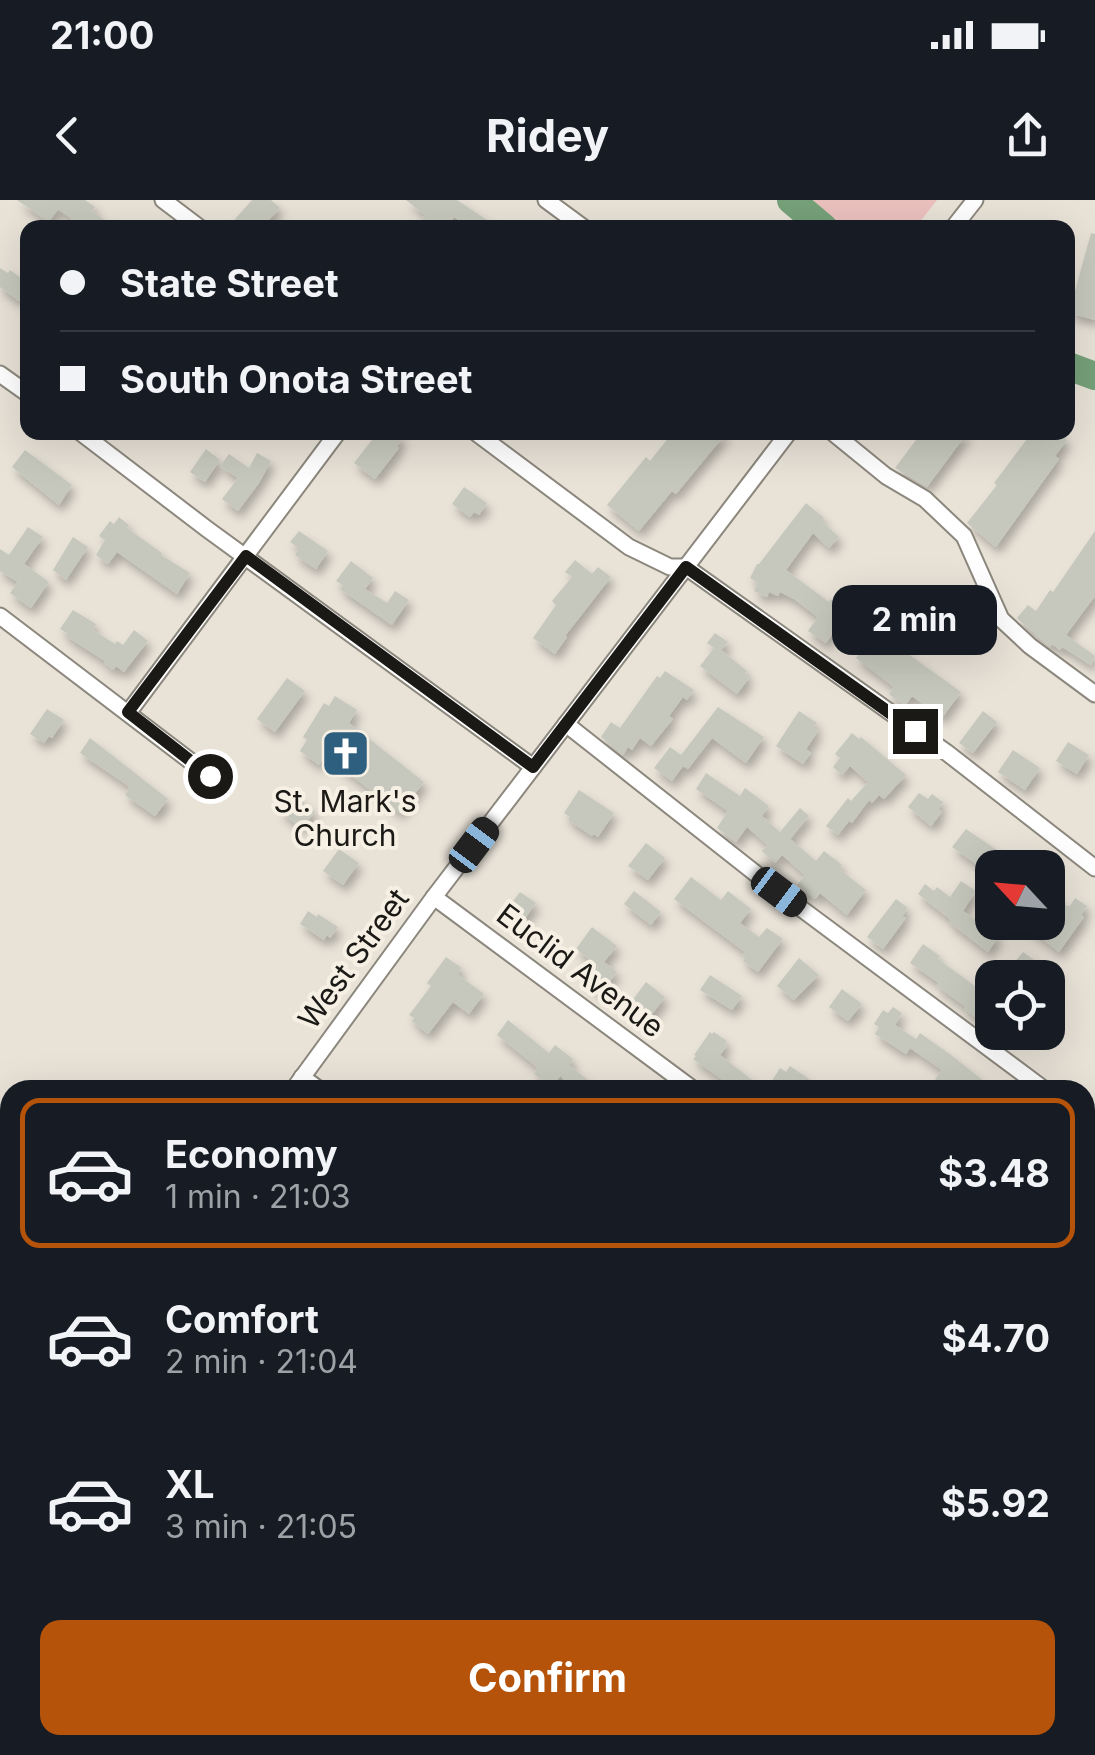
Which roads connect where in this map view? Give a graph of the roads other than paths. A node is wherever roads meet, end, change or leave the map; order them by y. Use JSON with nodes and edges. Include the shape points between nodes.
{"nodes":[{"id":1,"x":163,"y":200,"type":"edge"},
{"id":2,"x":546,"y":200,"type":"edge"},
{"id":3,"x":976,"y":200,"type":"edge"},
{"id":4,"x":189,"y":220,"type":"edge"},
{"id":5,"x":573,"y":220,"type":"edge"},
{"id":6,"x":960,"y":220,"type":"edge"},
{"id":7,"x":91,"y":440,"type":"edge"},
{"id":8,"x":332,"y":440,"type":"edge"},
{"id":9,"x":486,"y":440,"type":"edge"},
{"id":10,"x":784,"y":440,"type":"edge"},
{"id":11,"x":842,"y":440,"type":"edge"},
{"id":12,"x":246,"y":556,"type":"junction"},
{"id":13,"x":686,"y":567,"type":"junction"},
{"id":14,"x":0,"y":616,"type":"edge"},
{"id":15,"x":1095,"y":694,"type":"edge"},
{"id":16,"x":128,"y":712,"type":"junction"},
{"id":17,"x":566,"y":724,"type":"junction"},
{"id":18,"x":533,"y":767,"type":"junction"},
{"id":19,"x":210,"y":776,"type":"dead end"},
{"id":20,"x":1095,"y":868,"type":"edge"},
{"id":21,"x":434,"y":897,"type":"junction"},
{"id":22,"x":300,"y":1080,"type":"edge"},
{"id":23,"x":681,"y":1080,"type":"edge"},
{"id":24,"x":1033,"y":1080,"type":"edge"}],
"edges":[{"from":1,"to":4,"type":"street"},
{"from":2,"to":5,"type":"street"},
{"from":3,"to":6,"type":"street"},
{"from":7,"to":12,"type":"street"},
{"from":8,"to":12,"type":"street"},
{"from":9,"to":13,"type":"street","via":[[629,547],[670,567]]},
{"from":10,"to":13,"type":"street","name":"West Street"},
{"from":11,"to":15,"type":"street","via":[[964,536],[1002,619]]},
{"from":12,"to":16,"type":"street"},
{"from":12,"to":18,"type":"street"},
{"from":13,"to":17,"type":"street","name":"West Street"},
{"from":13,"to":20,"type":"street","via":[[946,752]]},
{"from":14,"to":16,"type":"street"},
{"from":16,"to":19,"type":"street"},
{"from":17,"to":18,"type":"street","name":"West Street"},
{"from":17,"to":24,"type":"street"},
{"from":18,"to":21,"type":"street","name":"West Street"},
{"from":21,"to":22,"type":"street","name":"West Street"},
{"from":21,"to":23,"type":"street","name":"Euclid Avenue"}]}
